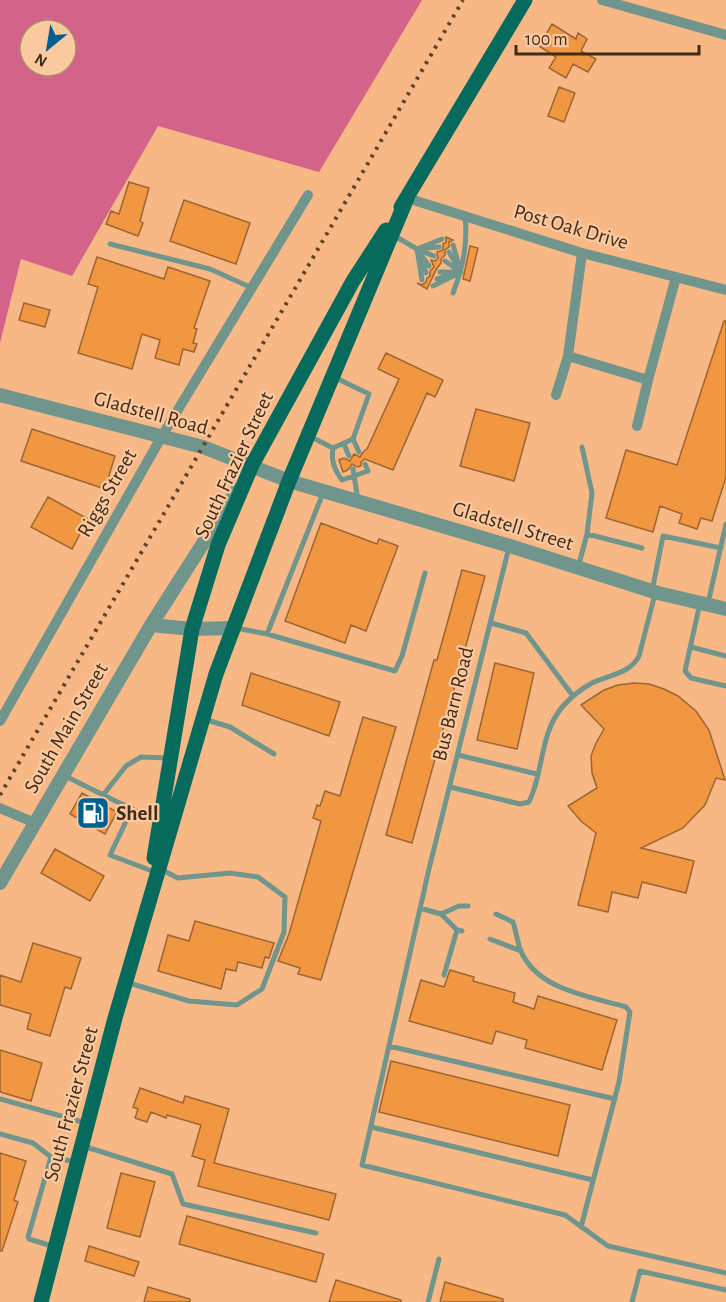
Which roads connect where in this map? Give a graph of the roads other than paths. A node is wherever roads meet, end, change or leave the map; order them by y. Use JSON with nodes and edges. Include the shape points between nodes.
{"nodes":[{"id":1,"x":525,"y":0,"type":"edge"},
{"id":2,"x":602,"y":0,"type":"edge"},
{"id":3,"x":726,"y":34,"type":"edge"},
{"id":4,"x":308,"y":195,"type":"dead end"},
{"id":5,"x":407,"y":198,"type":"junction"},
{"id":6,"x":465,"y":216,"type":"junction"},
{"id":7,"x":392,"y":235,"type":"junction"},
{"id":8,"x":442,"y":239,"type":"dead end"},
{"id":9,"x":110,"y":244,"type":"dead end"},
{"id":10,"x":453,"y":245,"type":"dead end"},
{"id":11,"x":439,"y":247,"type":"dead end"},
{"id":12,"x":417,"y":249,"type":"junction"},
{"id":13,"x":449,"y":252,"type":"dead end"},
{"id":14,"x":582,"y":252,"type":"junction"},
{"id":15,"x":434,"y":256,"type":"dead end"},
{"id":16,"x":445,"y":261,"type":"dead end"},
{"id":17,"x":429,"y":266,"type":"dead end"},
{"id":18,"x":440,"y":272,"type":"dead end"},
{"id":19,"x":461,"y":272,"type":"junction"},
{"id":20,"x":426,"y":273,"type":"dead end"},
{"id":21,"x":676,"y":277,"type":"junction"},
{"id":22,"x":437,"y":279,"type":"dead end"},
{"id":23,"x":422,"y":280,"type":"dead end"},
{"id":24,"x":433,"y":286,"type":"dead end"},
{"id":25,"x":252,"y":288,"type":"junction"},
{"id":26,"x":726,"y":290,"type":"edge"},
{"id":27,"x":453,"y":293,"type":"dead end"},
{"id":28,"x":568,"y":356,"type":"junction"},
{"id":29,"x":332,"y":376,"type":"junction"},
{"id":30,"x":648,"y":380,"type":"junction"},
{"id":31,"x":0,"y":395,"type":"edge"},
{"id":32,"x":556,"y":395,"type":"dead end"},
{"id":33,"x":637,"y":426,"type":"dead end"},
{"id":34,"x":308,"y":435,"type":"junction"},
{"id":35,"x":162,"y":436,"type":"junction"},
{"id":36,"x":353,"y":440,"type":"junction"},
{"id":37,"x":344,"y":444,"type":"junction"},
{"id":38,"x":582,"y":447,"type":"dead end"},
{"id":39,"x":333,"y":448,"type":"junction"},
{"id":40,"x":359,"y":452,"type":"dead end"},
{"id":41,"x":349,"y":456,"type":"dead end"},
{"id":42,"x":365,"y":464,"type":"dead end"},
{"id":43,"x":252,"y":465,"type":"junction"},
{"id":44,"x":353,"y":469,"type":"dead end"},
{"id":45,"x":355,"y":476,"type":"junction"},
{"id":46,"x":289,"y":481,"type":"junction"},
{"id":47,"x":324,"y":492,"type":"junction"},
{"id":48,"x":358,"y":502,"type":"junction"},
{"id":49,"x":726,"y":524,"type":"edge"},
{"id":50,"x":587,"y":534,"type":"junction"},
{"id":51,"x":510,"y":546,"type":"junction"},
{"id":52,"x":642,"y":548,"type":"dead end"},
{"id":53,"x":721,"y":548,"type":"junction"},
{"id":54,"x":578,"y":568,"type":"junction"},
{"id":55,"x":424,"y":573,"type":"dead end"},
{"id":56,"x":654,"y":592,"type":"junction"},
{"id":57,"x":704,"y":604,"type":"junction"},
{"id":58,"x":726,"y":609,"type":"edge"},
{"id":59,"x":491,"y":623,"type":"junction"},
{"id":60,"x":151,"y":625,"type":"junction"},
{"id":61,"x":233,"y":628,"type":"junction"},
{"id":62,"x":192,"y":629,"type":"junction"},
{"id":63,"x":267,"y":634,"type":"junction"},
{"id":64,"x":691,"y":647,"type":"junction"},
{"id":65,"x":726,"y":656,"type":"edge"},
{"id":66,"x":726,"y":687,"type":"edge"},
{"id":67,"x":573,"y":696,"type":"junction"},
{"id":68,"x":203,"y":719,"type":"junction"},
{"id":69,"x":0,"y":721,"type":"edge"},
{"id":70,"x":274,"y":754,"type":"dead end"},
{"id":71,"x":458,"y":755,"type":"junction"},
{"id":72,"x":169,"y":758,"type":"junction"},
{"id":73,"x":537,"y":774,"type":"junction"},
{"id":74,"x":63,"y":775,"type":"junction"},
{"id":75,"x":450,"y":787,"type":"junction"},
{"id":76,"x":103,"y":795,"type":"junction"},
{"id":77,"x":0,"y":808,"type":"edge"},
{"id":78,"x":132,"y":809,"type":"junction"},
{"id":79,"x":35,"y":823,"type":"junction"},
{"id":80,"x":159,"y":823,"type":"junction"},
{"id":81,"x":154,"y":869,"type":"junction"},
{"id":82,"x":0,"y":883,"type":"edge"},
{"id":83,"x":468,"y":906,"type":"dead end"},
{"id":84,"x":420,"y":908,"type":"junction"},
{"id":85,"x":441,"y":914,"type":"junction"},
{"id":86,"x":496,"y":914,"type":"dead end"},
{"id":87,"x":490,"y":939,"type":"dead end"},
{"id":88,"x":521,"y":951,"type":"junction"},
{"id":89,"x":444,"y":975,"type":"dead end"},
{"id":90,"x":125,"y":982,"type":"junction"},
{"id":91,"x":389,"y":1046,"type":"junction"},
{"id":92,"x":0,"y":1099,"type":"edge"},
{"id":93,"x":615,"y":1099,"type":"junction"},
{"id":94,"x":88,"y":1123,"type":"junction"},
{"id":95,"x":371,"y":1127,"type":"junction"},
{"id":96,"x":0,"y":1134,"type":"edge"},
{"id":97,"x":82,"y":1145,"type":"junction"},
{"id":98,"x":51,"y":1157,"type":"junction"},
{"id":99,"x":77,"y":1162,"type":"junction"},
{"id":100,"x":593,"y":1180,"type":"junction"},
{"id":101,"x":581,"y":1227,"type":"junction"},
{"id":102,"x":316,"y":1233,"type":"dead end"},
{"id":103,"x":55,"y":1247,"type":"junction"},
{"id":104,"x":439,"y":1259,"type":"dead end"},
{"id":105,"x":726,"y":1273,"type":"edge"},
{"id":106,"x":726,"y":1290,"type":"edge"},
{"id":107,"x":41,"y":1302,"type":"edge"},
{"id":108,"x":429,"y":1302,"type":"edge"},
{"id":109,"x":632,"y":1302,"type":"edge"}],
"edges":[{"from":1,"to":5,"type":"main road","name":"South Frazier Street"},
{"from":2,"to":3,"type":"street"},
{"from":4,"to":25,"type":"street","name":"Riggs Street"},
{"from":5,"to":6,"type":"street","name":"Post Oak Drive"},
{"from":5,"to":7,"type":"main road","name":"South Frazier Street"},
{"from":5,"to":43,"type":"main road","name":"South Frazier Street","via":[[353,281]]},
{"from":6,"to":14,"type":"street","name":"Post Oak Drive"},
{"from":6,"to":19,"type":"lane","via":[[468,237]]},
{"from":7,"to":12,"type":"lane"},
{"from":7,"to":29,"type":"main road","name":"South Frazier Street"},
{"from":8,"to":12,"type":"lane"},
{"from":9,"to":25,"type":"lane","via":[[210,269]]},
{"from":10,"to":19,"type":"lane"},
{"from":11,"to":12,"type":"lane"},
{"from":12,"to":15,"type":"lane"},
{"from":12,"to":17,"type":"lane"},
{"from":12,"to":20,"type":"lane"},
{"from":12,"to":23,"type":"lane"},
{"from":13,"to":19,"type":"lane"},
{"from":14,"to":21,"type":"street","name":"Post Oak Drive"},
{"from":14,"to":28,"type":"street"},
{"from":16,"to":19,"type":"lane"},
{"from":18,"to":19,"type":"lane"},
{"from":19,"to":22,"type":"lane"},
{"from":19,"to":24,"type":"lane"},
{"from":19,"to":27,"type":"lane"},
{"from":21,"to":26,"type":"street","name":"Post Oak Drive"},
{"from":21,"to":30,"type":"street"},
{"from":25,"to":35,"type":"street","name":"Riggs Street"},
{"from":28,"to":30,"type":"street"},
{"from":28,"to":32,"type":"street"},
{"from":29,"to":34,"type":"main road","name":"South Frazier Street"},
{"from":29,"to":36,"type":"lane","via":[[369,394]]},
{"from":30,"to":33,"type":"street"},
{"from":31,"to":35,"type":"street","name":"Gladstell Road"},
{"from":34,"to":39,"type":"lane"},
{"from":34,"to":46,"type":"main road","name":"South Frazier Street"},
{"from":35,"to":43,"type":"street","name":"Gladstell Road"},
{"from":35,"to":69,"type":"street","name":"Riggs Street"},
{"from":36,"to":37,"type":"lane"},
{"from":36,"to":40,"type":"lane"},
{"from":37,"to":39,"type":"lane"},
{"from":37,"to":41,"type":"lane"},
{"from":38,"to":50,"type":"lane","via":[[592,493]]},
{"from":39,"to":45,"type":"lane","via":[[332,459],[342,480]]},
{"from":42,"to":45,"type":"lane","via":[[368,471]]},
{"from":43,"to":46,"type":"street","name":"Gladstell Road"},
{"from":43,"to":60,"type":"street","name":"South Main Street"},
{"from":43,"to":62,"type":"main road","name":"South Frazier Street","via":[[218,545]]},
{"from":44,"to":45,"type":"lane"},
{"from":45,"to":48,"type":"lane"},
{"from":46,"to":47,"type":"street","name":"Gladstell Street"},
{"from":46,"to":61,"type":"main road","name":"South Frazier Street"},
{"from":47,"to":48,"type":"street","name":"Gladstell Street"},
{"from":47,"to":63,"type":"lane"},
{"from":48,"to":51,"type":"street","name":"Gladstell Street"},
{"from":49,"to":53,"type":"lane"},
{"from":50,"to":52,"type":"lane"},
{"from":50,"to":54,"type":"lane"},
{"from":51,"to":54,"type":"street","name":"Gladstell Street"},
{"from":51,"to":59,"type":"lane","name":"Bus Barn Road"},
{"from":53,"to":56,"type":"lane","via":[[663,536]]},
{"from":53,"to":57,"type":"lane"},
{"from":54,"to":56,"type":"street","name":"Gladstell Street"},
{"from":55,"to":63,"type":"lane","via":[[395,671]]},
{"from":56,"to":57,"type":"street","name":"Gladstell Street"},
{"from":56,"to":67,"type":"lane","via":[[639,656],[633,665]]},
{"from":57,"to":58,"type":"street","name":"Gladstell Street"},
{"from":57,"to":64,"type":"lane"},
{"from":59,"to":67,"type":"lane","via":[[526,633]]},
{"from":59,"to":71,"type":"lane","name":"Bus Barn Road"},
{"from":60,"to":62,"type":"street"},
{"from":60,"to":74,"type":"street","name":"South Main Street"},
{"from":61,"to":62,"type":"street"},
{"from":61,"to":63,"type":"lane"},
{"from":61,"to":68,"type":"main road","name":"South Frazier Street"},
{"from":62,"to":72,"type":"main road","name":"South Frazier Street"},
{"from":64,"to":65,"type":"lane"},
{"from":64,"to":66,"type":"lane","via":[[686,675]]},
{"from":67,"to":73,"type":"lane","via":[[551,724]]},
{"from":68,"to":70,"type":"lane","via":[[230,727]]},
{"from":68,"to":81,"type":"main road","name":"South Frazier Street"},
{"from":71,"to":73,"type":"lane"},
{"from":71,"to":75,"type":"lane","name":"Bus Barn Road"},
{"from":72,"to":76,"type":"lane","via":[[141,758],[126,766]]},
{"from":72,"to":80,"type":"main road","name":"South Frazier Street"},
{"from":73,"to":75,"type":"lane","via":[[531,798],[525,804]]},
{"from":74,"to":76,"type":"lane"},
{"from":74,"to":79,"type":"street","name":"South Main Street"},
{"from":75,"to":84,"type":"lane","name":"Bus Barn Road"},
{"from":76,"to":78,"type":"lane"},
{"from":77,"to":79,"type":"street"},
{"from":78,"to":80,"type":"lane"},
{"from":78,"to":81,"type":"lane","via":[[110,855]]},
{"from":79,"to":82,"type":"street","name":"South Main Street"},
{"from":80,"to":81,"type":"main road","name":"South Frazier Street"},
{"from":81,"to":90,"type":"main road","name":"South Frazier Street"},
{"from":81,"to":90,"type":"lane","via":[[178,878],[230,873],[258,877],[285,897],[284,932],[262,989],[237,1005],[189,1001]]},
{"from":83,"to":85,"type":"lane"},
{"from":84,"to":85,"type":"lane"},
{"from":84,"to":91,"type":"lane","name":"Bus Barn Road"},
{"from":85,"to":89,"type":"lane","via":[[460,930]]},
{"from":86,"to":88,"type":"lane","via":[[513,922]]},
{"from":87,"to":88,"type":"lane"},
{"from":88,"to":93,"type":"lane","via":[[542,978],[560,988],[626,1007],[630,1012]]},
{"from":90,"to":94,"type":"main road","name":"South Frazier Street"},
{"from":91,"to":93,"type":"lane"},
{"from":91,"to":95,"type":"lane","name":"Bus Barn Road"},
{"from":92,"to":94,"type":"lane"},
{"from":93,"to":100,"type":"lane"},
{"from":94,"to":97,"type":"main road","name":"South Frazier Street"},
{"from":95,"to":100,"type":"lane"},
{"from":95,"to":101,"type":"lane","name":"Bus Barn Road","via":[[362,1165],[565,1215]]},
{"from":96,"to":98,"type":"lane","via":[[33,1143]]},
{"from":97,"to":99,"type":"main road","name":"South Frazier Street"},
{"from":97,"to":102,"type":"lane","via":[[172,1173],[183,1204]]},
{"from":98,"to":99,"type":"lane"},
{"from":98,"to":103,"type":"lane","via":[[28,1237]]},
{"from":99,"to":103,"type":"main road","name":"South Frazier Street"},
{"from":100,"to":101,"type":"lane"},
{"from":101,"to":105,"type":"lane","via":[[608,1246]]},
{"from":103,"to":107,"type":"main road","name":"South Frazier Street"},
{"from":104,"to":108,"type":"lane"},
{"from":106,"to":109,"type":"lane","via":[[640,1271]]}]}
